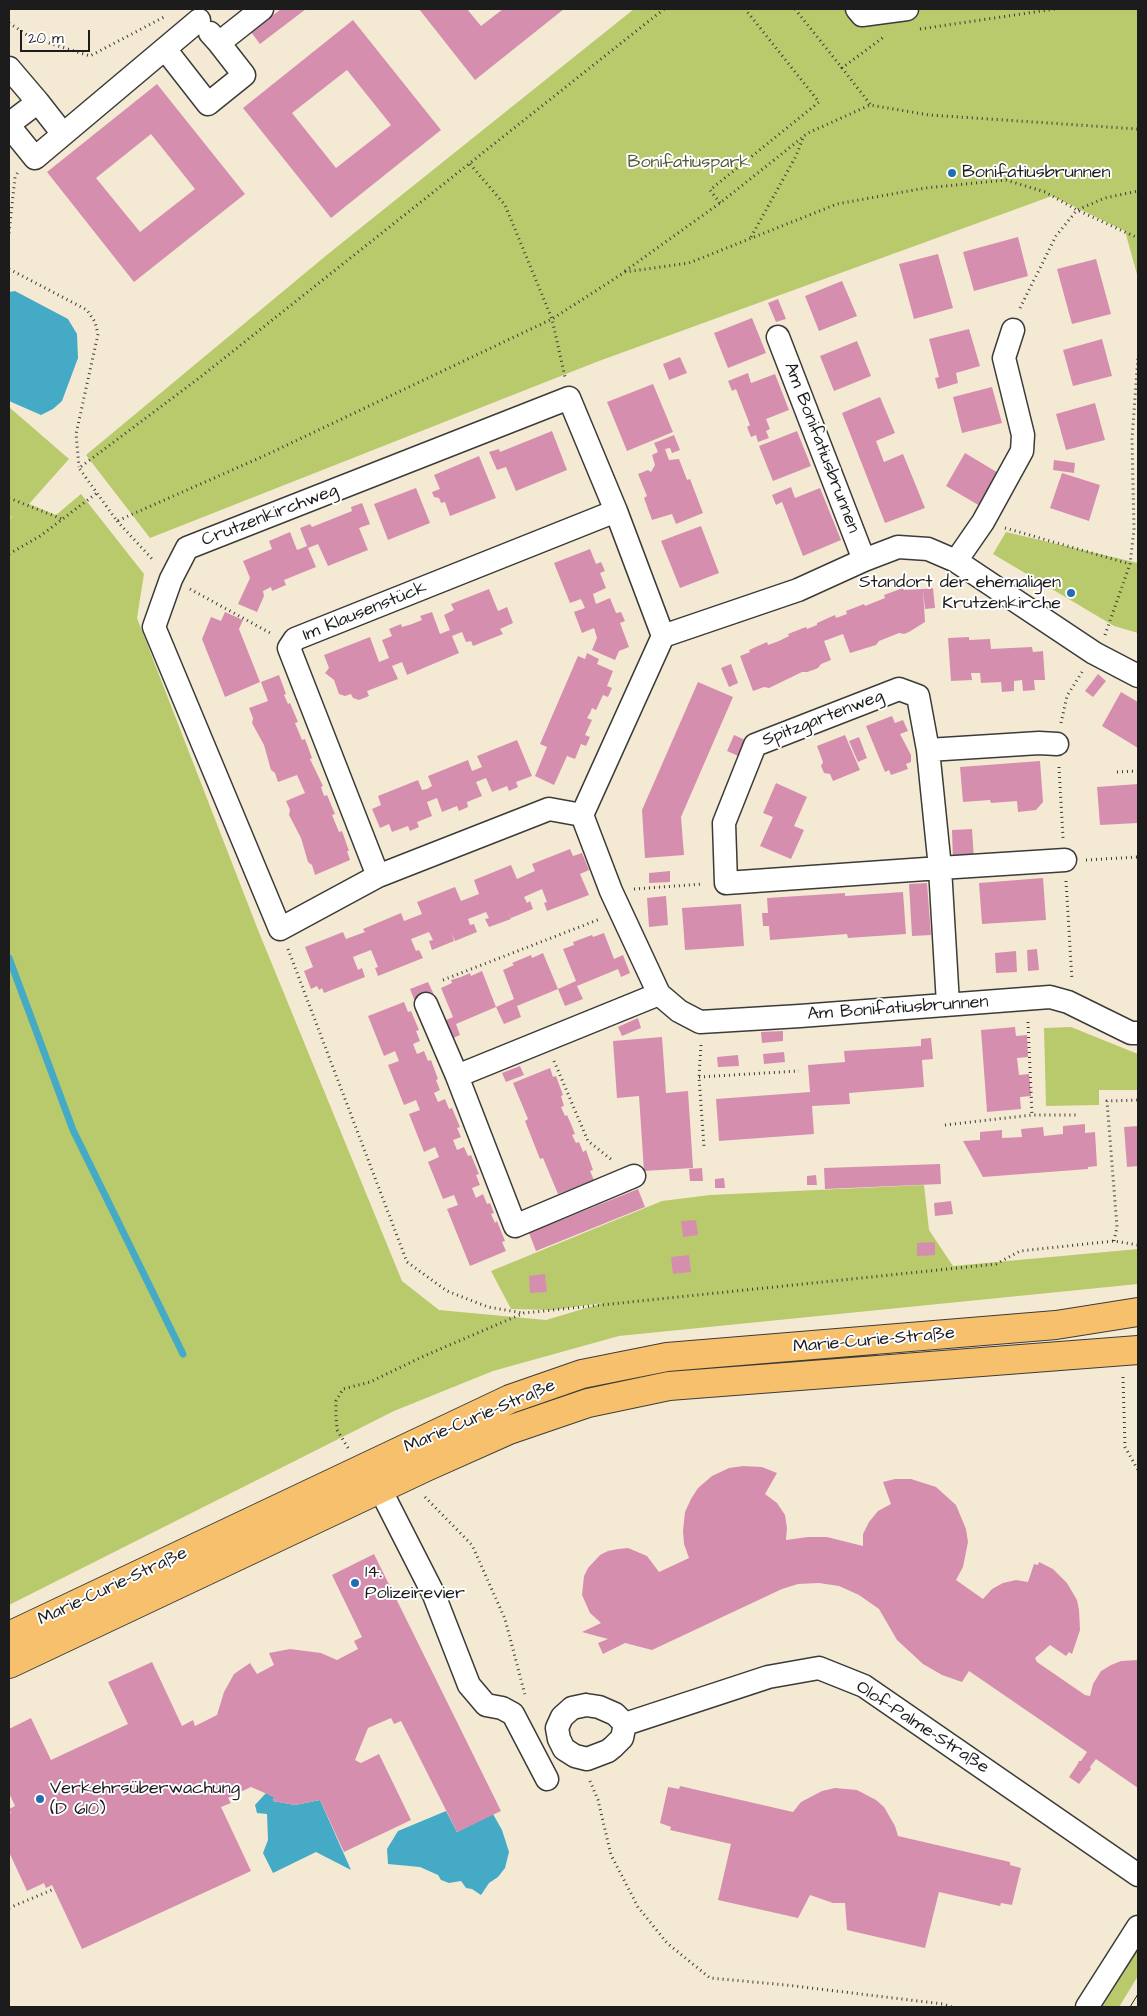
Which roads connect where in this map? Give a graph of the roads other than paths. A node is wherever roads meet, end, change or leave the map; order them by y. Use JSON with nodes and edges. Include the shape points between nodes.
{"nodes":[{"id":1,"x":262,"y":9,"type":"edge"},
{"id":2,"x":857,"y":9,"type":"edge"},
{"id":3,"x":906,"y":9,"type":"edge"},
{"id":4,"x":187,"y":14,"type":"edge"},
{"id":5,"x":219,"y":43,"type":"junction"},
{"id":6,"x":165,"y":48,"type":"junction"},
{"id":7,"x":9,"y":68,"type":"edge"},
{"id":8,"x":38,"y":102,"type":"junction"},
{"id":9,"x":9,"y":125,"type":"edge"},
{"id":10,"x":63,"y":134,"type":"junction"},
{"id":11,"x":1013,"y":330,"type":"road end"},
{"id":12,"x":778,"y":337,"type":"dead end"},
{"id":13,"x":616,"y":511,"type":"junction"},
{"id":14,"x":864,"y":560,"type":"junction"},
{"id":15,"x":956,"y":561,"type":"junction"},
{"id":16,"x":663,"y":636,"type":"junction"},
{"id":17,"x":1138,"y":676,"type":"edge"},
{"id":18,"x":1057,"y":744,"type":"dead end"},
{"id":19,"x":928,"y":750,"type":"junction"},
{"id":20,"x":582,"y":815,"type":"junction"},
{"id":21,"x":1065,"y":860,"type":"dead end"},
{"id":22,"x":940,"y":868,"type":"junction"},
{"id":23,"x":378,"y":876,"type":"junction"},
{"id":24,"x":659,"y":994,"type":"junction"},
{"id":25,"x":426,"y":1004,"type":"dead end"},
{"id":26,"x":948,"y":1004,"type":"junction"},
{"id":27,"x":1138,"y":1033,"type":"edge"},
{"id":28,"x":457,"y":1076,"type":"junction"},
{"id":29,"x":634,"y":1176,"type":"road end"},
{"id":30,"x":1138,"y":1312,"type":"edge"},
{"id":31,"x":1138,"y":1350,"type":"edge"},
{"id":32,"x":380,"y":1489,"type":"junction"},
{"id":33,"x":9,"y":1636,"type":"edge"},
{"id":34,"x":9,"y":1664,"type":"edge"},
{"id":35,"x":625,"y":1724,"type":"dead end"},
{"id":36,"x":547,"y":1779,"type":"dead end"},
{"id":37,"x":1138,"y":1875,"type":"edge"},
{"id":38,"x":1138,"y":1927,"type":"edge"},
{"id":39,"x":1087,"y":2007,"type":"edge"}],
"edges":[{"from":1,"to":5,"type":"street"},
{"from":2,"to":3,"type":"street","via":[[862,15]]},
{"from":4,"to":5,"type":"street"},
{"from":4,"to":6,"type":"street"},
{"from":5,"to":6,"type":"street","via":[[244,75],[208,104]]},
{"from":6,"to":10,"type":"street"},
{"from":7,"to":8,"type":"street"},
{"from":8,"to":9,"type":"street"},
{"from":8,"to":10,"type":"street"},
{"from":9,"to":10,"type":"street","via":[[35,158]]},
{"from":11,"to":15,"type":"street","via":[[1004,358],[1022,435],[1022,451],[983,522]]},
{"from":12,"to":14,"type":"street","name":"Am Bonifatiusbrunnen"},
{"from":13,"to":16,"type":"street"},
{"from":13,"to":23,"type":"street","name":"Im Klausenstück","via":[[295,639],[288,648]]},
{"from":13,"to":23,"type":"street","name":"Crutzenkirchweg","via":[[569,398],[187,548],[170,579],[154,627],[280,928]]},
{"from":14,"to":15,"type":"street","via":[[898,547],[928,549]]},
{"from":14,"to":16,"type":"street","via":[[798,590]]},
{"from":15,"to":17,"type":"street","via":[[1094,653]]},
{"from":16,"to":20,"type":"street"},
{"from":18,"to":19,"type":"street"},
{"from":19,"to":22,"type":"street","name":"Spitzgartenweg"},
{"from":19,"to":22,"type":"street","name":"Spitzgartenweg","via":[[918,696],[899,689],[755,745],[724,823],[726,883]]},
{"from":20,"to":23,"type":"street","via":[[549,810]]},
{"from":20,"to":24,"type":"street","via":[[616,901]]},
{"from":21,"to":22,"type":"street"},
{"from":22,"to":26,"type":"street","name":"Spitzgartenweg"},
{"from":24,"to":26,"type":"street","name":"Am Bonifatiusbrunnen","via":[[679,1011],[700,1022]]},
{"from":24,"to":28,"type":"street"},
{"from":25,"to":28,"type":"street"},
{"from":26,"to":27,"type":"street","name":"Am Bonifatiusbrunnen","via":[[1050,997],[1131,1033]]},
{"from":28,"to":29,"type":"street","via":[[515,1226]]},
{"from":30,"to":33,"type":"main road","name":"Marie-Curie-Straße","via":[[1056,1325],[667,1357],[582,1374],[510,1399]]},
{"from":31,"to":32,"type":"main road","name":"Marie-Curie-Straße","via":[[669,1386],[588,1403],[509,1430]]},
{"from":32,"to":34,"type":"main road","name":"Marie-Curie-Straße"},
{"from":32,"to":36,"type":"street","via":[[434,1595],[469,1685],[486,1705],[512,1714]]},
{"from":35,"to":37,"type":"street","name":"Olof-Palme-Straße","via":[[768,1677],[819,1668],[864,1686]]},
{"from":38,"to":39,"type":"street"}]}
